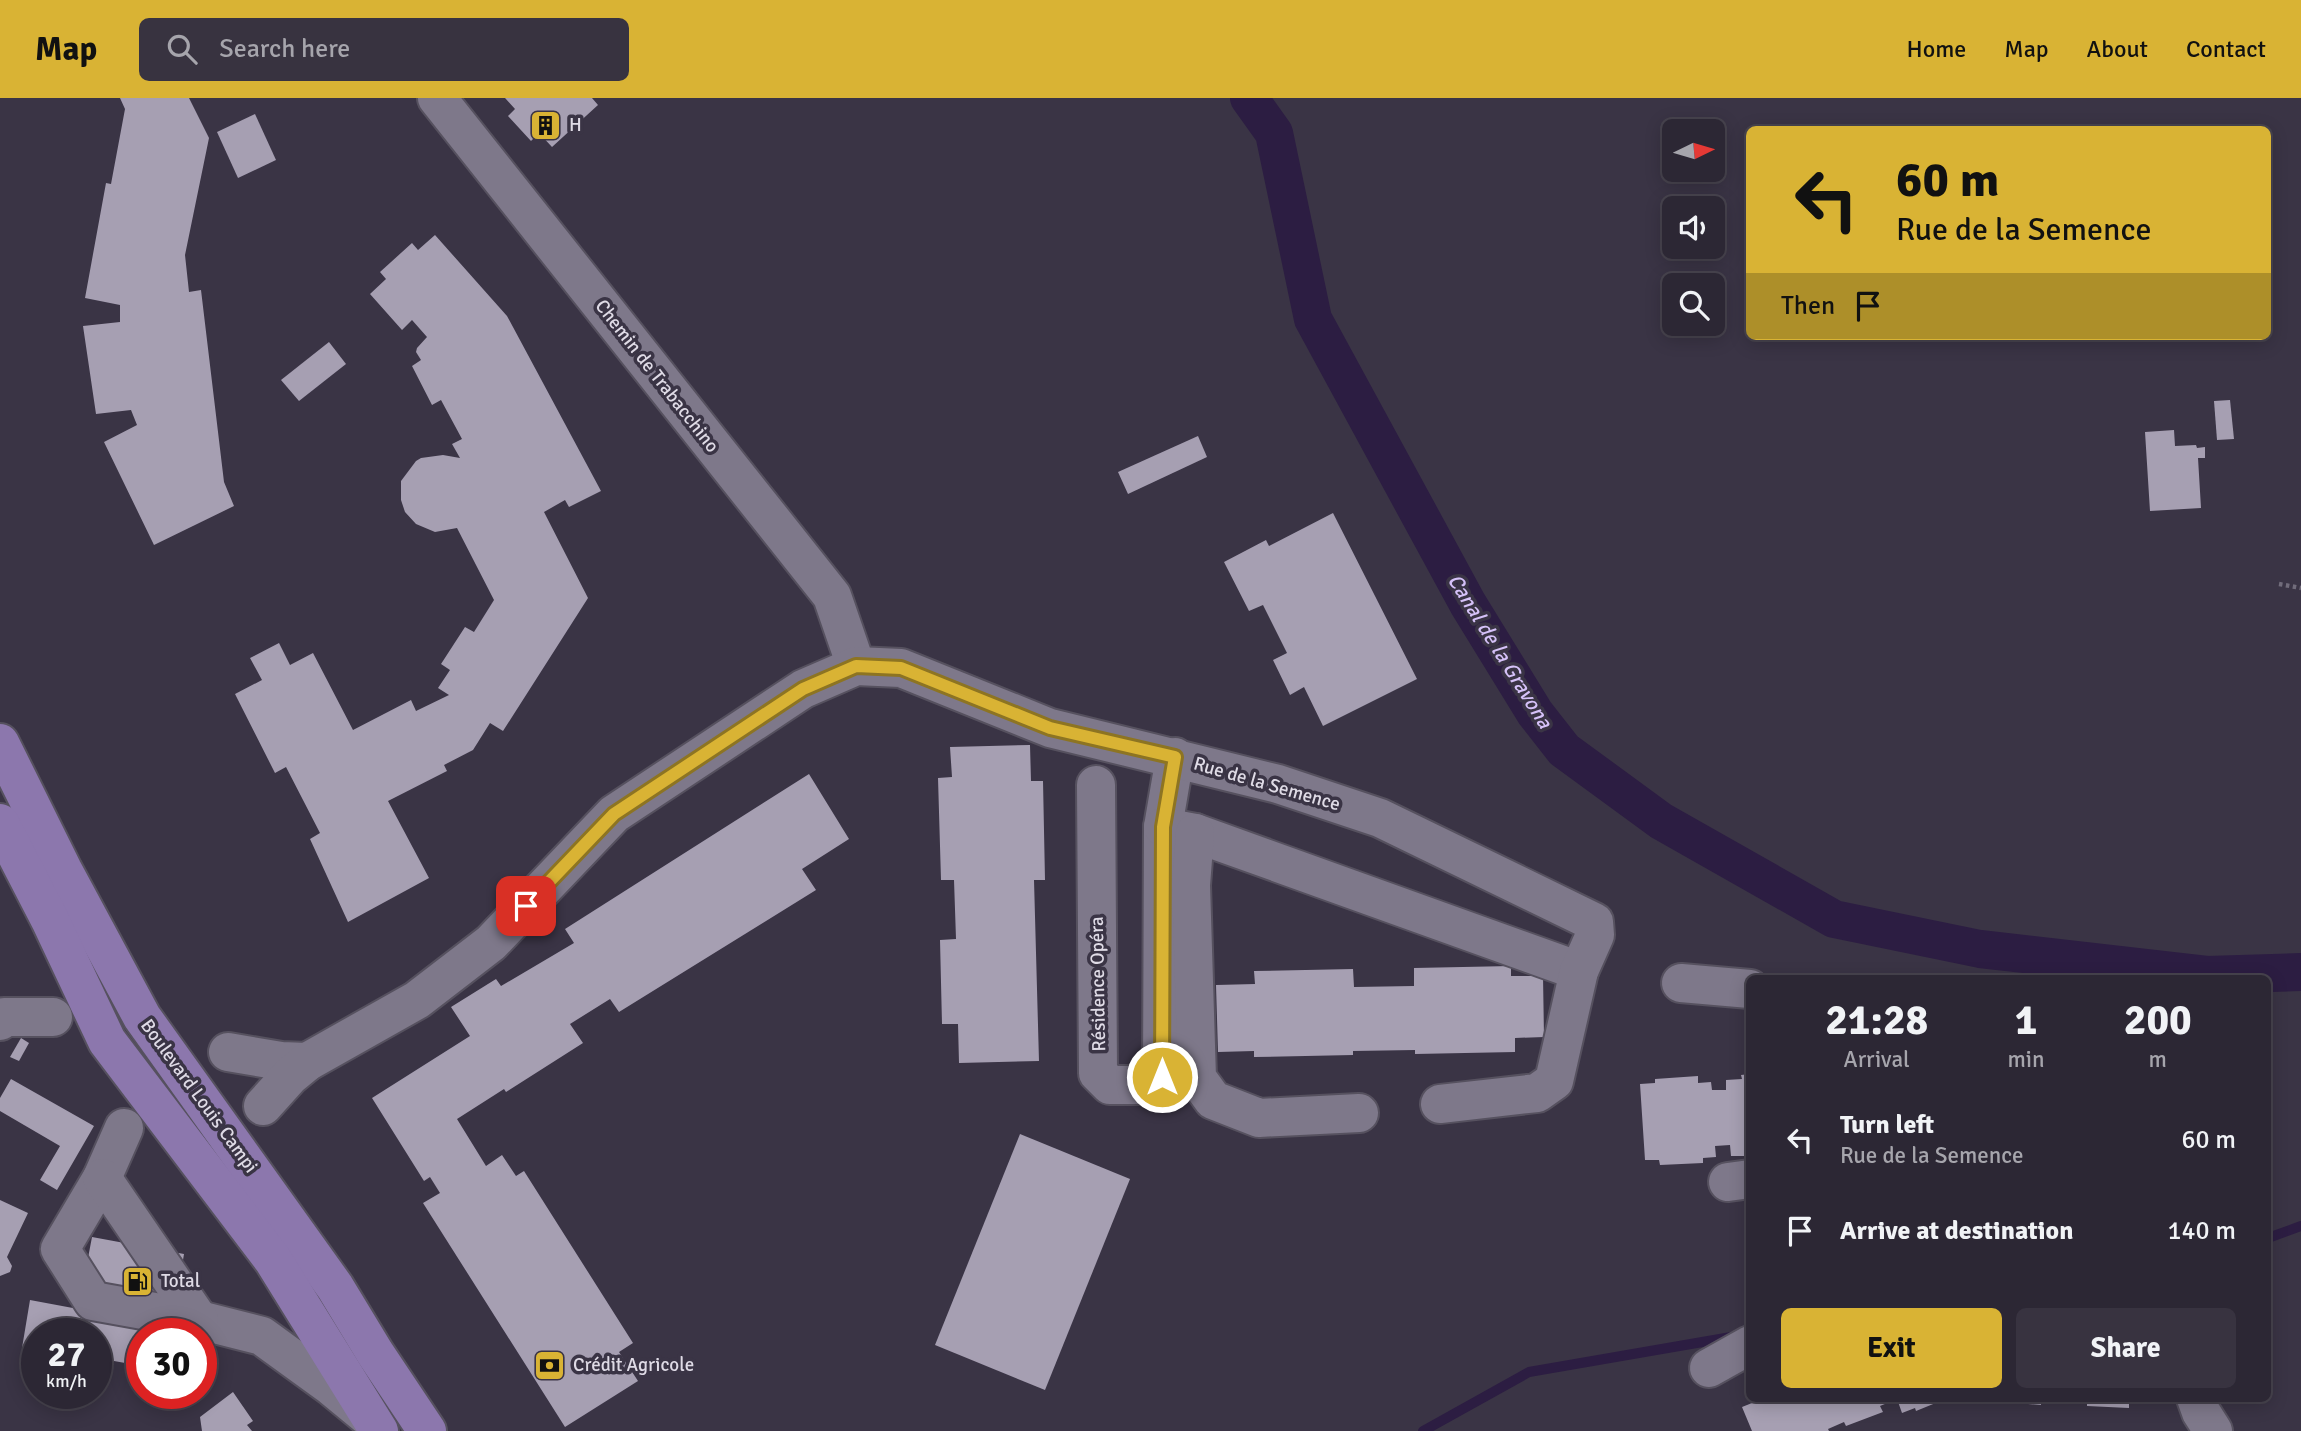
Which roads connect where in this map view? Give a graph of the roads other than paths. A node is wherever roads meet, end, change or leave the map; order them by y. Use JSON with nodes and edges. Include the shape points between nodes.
{"nodes":[{"id":1,"x":436,"y":98,"type":"edge"},
{"id":2,"x":856,"y":666,"type":"junction"},
{"id":3,"x":0,"y":743,"type":"edge"},
{"id":4,"x":1175,"y":757,"type":"junction"},
{"id":5,"x":1096,"y":785,"type":"dead end"},
{"id":6,"x":0,"y":823,"type":"edge"},
{"id":7,"x":1179,"y":830,"type":"junction"},
{"id":8,"x":1579,"y":971,"type":"junction"},
{"id":9,"x":1681,"y":983,"type":"dead end"},
{"id":10,"x":1746,"y":989,"type":"edge"},
{"id":11,"x":53,"y":1017,"type":"dead end"},
{"id":12,"x":0,"y":1021,"type":"edge"},
{"id":13,"x":228,"y":1052,"type":"dead end"},
{"id":14,"x":307,"y":1062,"type":"junction"},
{"id":15,"x":1440,"y":1104,"type":"dead end"},
{"id":16,"x":263,"y":1107,"type":"dead end"},
{"id":17,"x":1359,"y":1113,"type":"dead end"},
{"id":18,"x":124,"y":1128,"type":"dead end"},
{"id":19,"x":102,"y":1178,"type":"junction"},
{"id":20,"x":188,"y":1318,"type":"edge"},
{"id":21,"x":198,"y":1318,"type":"edge"},
{"id":22,"x":217,"y":1325,"type":"edge"},
{"id":23,"x":1746,"y":1347,"type":"edge"},
{"id":24,"x":1709,"y":1368,"type":"dead end"},
{"id":25,"x":2197,"y":1402,"type":"edge"},
{"id":26,"x":374,"y":1425,"type":"edge"},
{"id":27,"x":427,"y":1431,"type":"edge"},
{"id":28,"x":2213,"y":1431,"type":"edge"}],
"edges":[{"from":1,"to":2,"type":"street","name":"Chemin de Trabacchino","via":[[832,596]]},
{"from":2,"to":4,"type":"street","name":"Rue de la Semence","via":[[901,668],[1050,728]]},
{"from":2,"to":14,"type":"street","name":"Rue de la Semence","via":[[803,689],[614,814],[491,943],[417,1000]]},
{"from":3,"to":27,"type":"main road","name":"Boulevard Louis Campi","via":[[142,1017],[335,1287]]},
{"from":4,"to":7,"type":"street","name":"Résidence Opéra"},
{"from":4,"to":8,"type":"street","name":"Rue de la Semence","via":[[1380,818],[1594,922],[1595,935]]},
{"from":5,"to":7,"type":"street","name":"Résidence Opéra","via":[[1098,1073],[1110,1085],[1141,1085],[1162,1077]]},
{"from":6,"to":26,"type":"main road","name":"Boulevard Louis Campi","via":[[107,1041],[272,1260]]},
{"from":7,"to":8,"type":"street"},
{"from":7,"to":17,"type":"street","name":"Résidence Opéra","via":[[1191,885],[1197,1078],[1213,1100],[1259,1118]]},
{"from":8,"to":15,"type":"street","via":[[1554,1081],[1537,1094]]},
{"from":9,"to":10,"type":"street"},
{"from":11,"to":12,"type":"street","via":[[4,1017]]},
{"from":13,"to":14,"type":"street"},
{"from":14,"to":16,"type":"street","name":"Rue de la Semence"},
{"from":18,"to":19,"type":"street"},
{"from":19,"to":20,"type":"street","via":[[61,1249],[93,1301]]},
{"from":19,"to":21,"type":"street"},
{"from":22,"to":26,"type":"street","via":[[262,1336],[332,1387]]},
{"from":23,"to":24,"type":"street"},
{"from":25,"to":28,"type":"street"}]}
